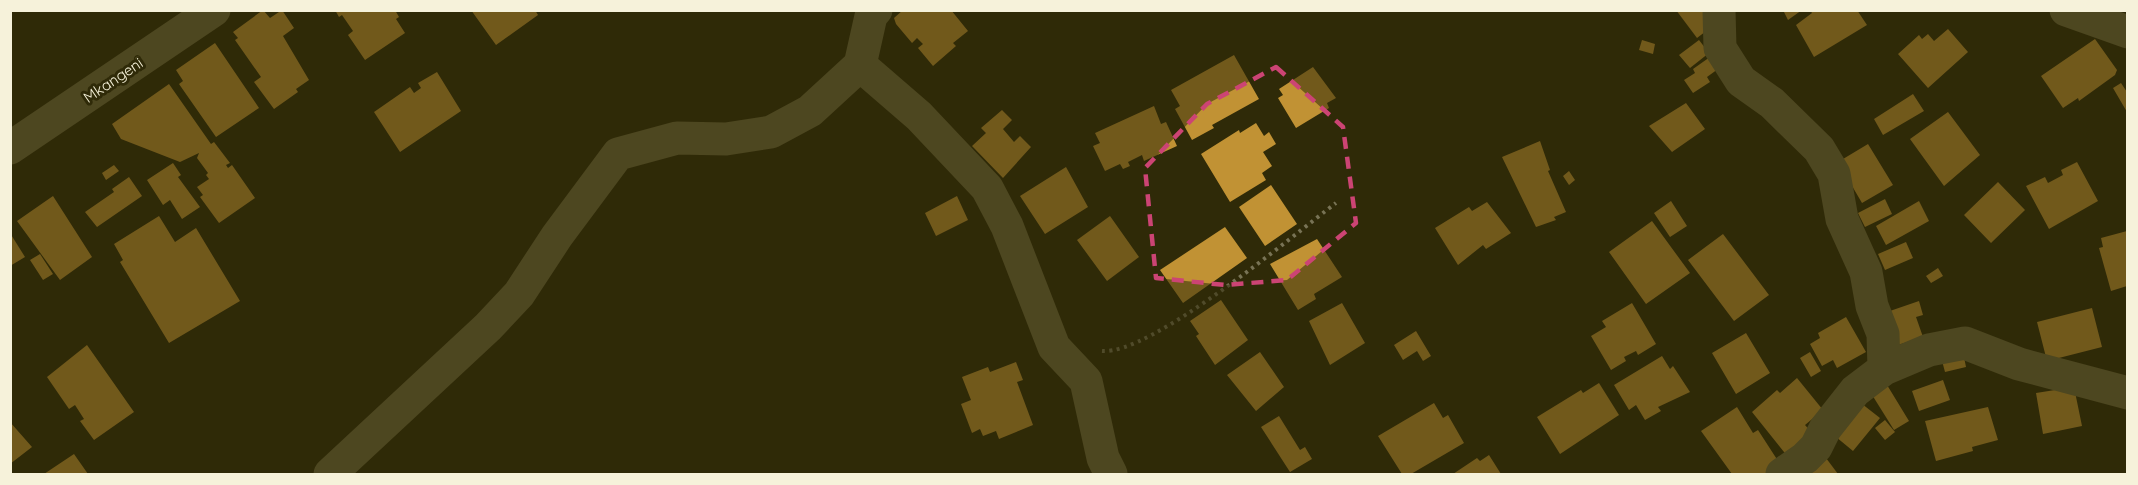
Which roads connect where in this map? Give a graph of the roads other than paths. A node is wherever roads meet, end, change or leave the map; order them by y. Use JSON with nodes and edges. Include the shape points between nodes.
{"nodes":[{"id":1,"x":214,"y":10,"type":"edge"},
{"id":2,"x":876,"y":10,"type":"edge"},
{"id":3,"x":1719,"y":10,"type":"edge"},
{"id":4,"x":2066,"y":10,"type":"edge"},
{"id":5,"x":2127,"y":32,"type":"edge"},
{"id":6,"x":860,"y":65,"type":"junction"},
{"id":7,"x":10,"y":148,"type":"edge"},
{"id":8,"x":1884,"y":369,"type":"junction"},
{"id":9,"x":2127,"y":393,"type":"edge"},
{"id":10,"x":330,"y":474,"type":"edge"},
{"id":11,"x":1111,"y":474,"type":"edge"},
{"id":12,"x":1782,"y":474,"type":"edge"}],
"edges":[{"from":1,"to":7,"type":"street","name":"Mkangeni"},
{"from":2,"to":6,"type":"street"},
{"from":3,"to":8,"type":"street","via":[[1720,48],[1741,81],[1772,103],[1819,149],[1834,174],[1842,219],[1866,272],[1872,306],[1883,334]]},
{"from":4,"to":5,"type":"street"},
{"from":6,"to":10,"type":"street","via":[[810,111],[771,132],[726,139],[677,138],[618,154],[519,294]]},
{"from":6,"to":11,"type":"street","via":[[919,116],[987,188],[1008,226],[1054,348],[1086,381],[1103,458]]},
{"from":8,"to":9,"type":"street","via":[[1929,351],[1965,343],[2019,364]]},
{"from":8,"to":12,"type":"street","via":[[1855,391],[1805,459]]}]}
